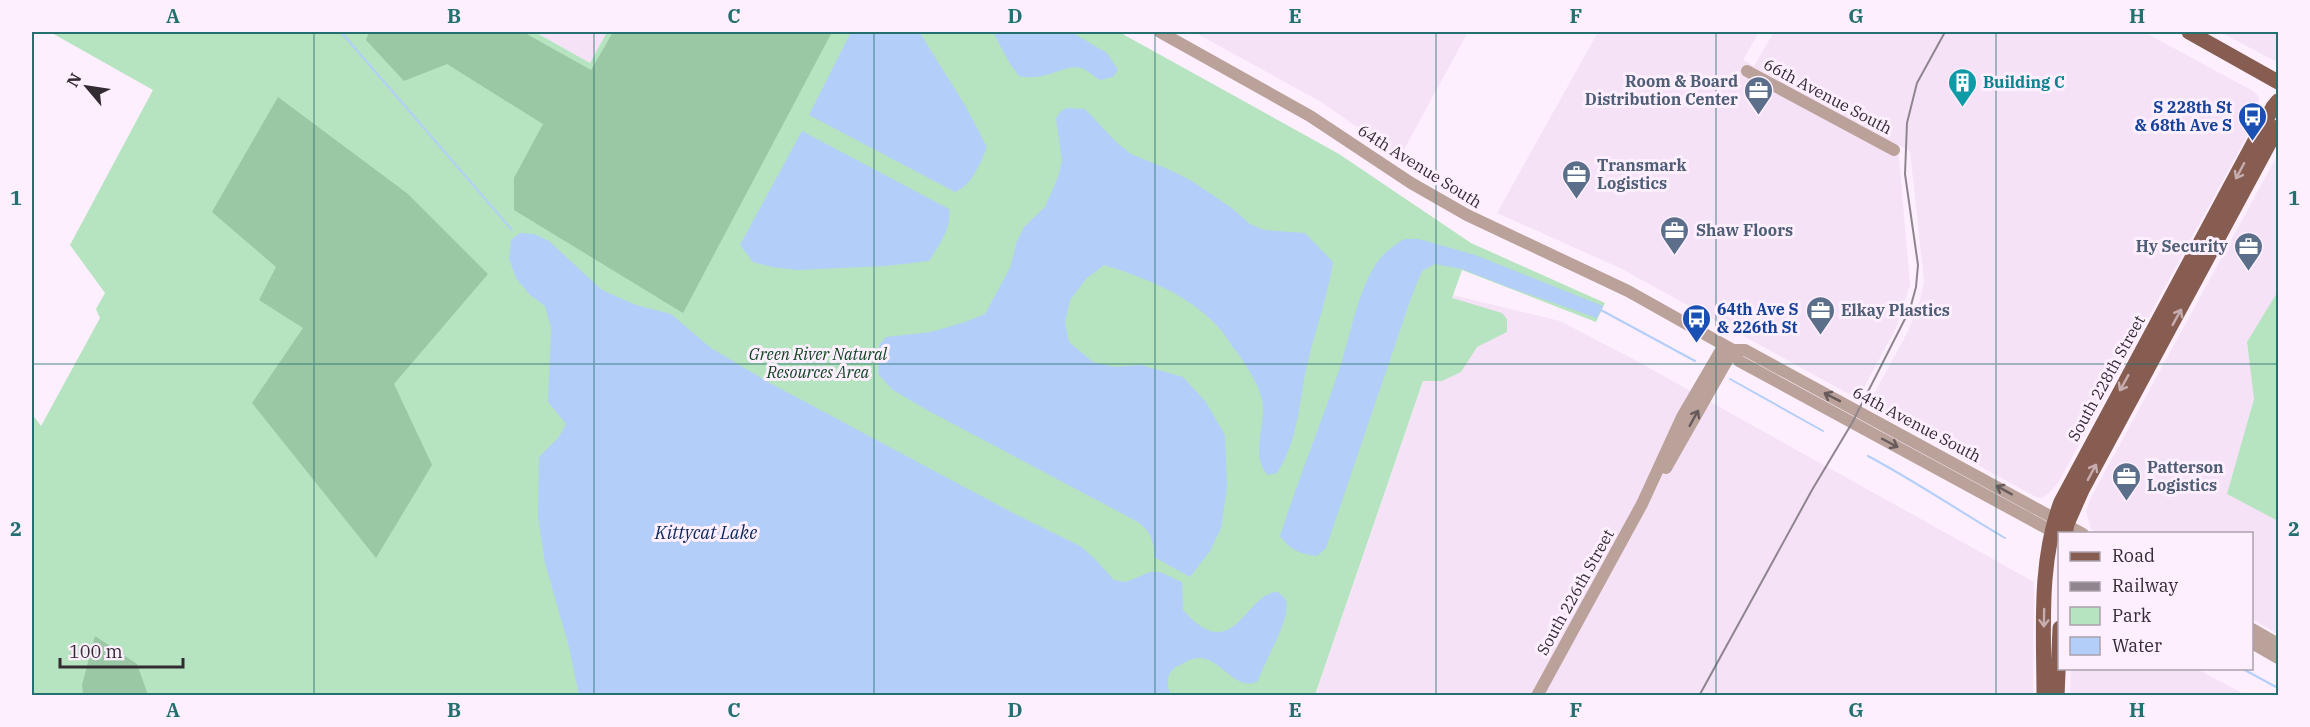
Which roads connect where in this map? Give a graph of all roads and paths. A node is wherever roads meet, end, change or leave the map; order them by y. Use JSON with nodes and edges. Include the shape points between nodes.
{"nodes":[{"id":1,"x":1160,"y":32,"type":"edge"},
{"id":2,"x":2189,"y":32,"type":"edge"},
{"id":3,"x":1747,"y":71,"type":"dead end"},
{"id":4,"x":2278,"y":82,"type":"edge"},
{"id":5,"x":2278,"y":101,"type":"edge"},
{"id":6,"x":2278,"y":128,"type":"edge"},
{"id":7,"x":1894,"y":150,"type":"dead end"},
{"id":8,"x":1729,"y":347,"type":"junction"},
{"id":9,"x":2060,"y":528,"type":"edge"},
{"id":10,"x":2075,"y":532,"type":"edge"},
{"id":11,"x":2058,"y":536,"type":"edge"},
{"id":12,"x":2253,"y":629,"type":"edge"},
{"id":13,"x":2253,"y":644,"type":"edge"},
{"id":14,"x":2278,"y":644,"type":"edge"},
{"id":15,"x":2278,"y":658,"type":"edge"},
{"id":16,"x":2058,"y":670,"type":"edge"},
{"id":17,"x":1537,"y":696,"type":"edge"},
{"id":18,"x":2044,"y":696,"type":"edge"},
{"id":19,"x":2057,"y":696,"type":"edge"}],
"edges":[{"from":1,"to":8,"type":"street","name":"64th Avenue South","via":[[1310,116],[1467,215],[1628,291]]},
{"from":2,"to":4,"type":"main road"},
{"from":3,"to":7,"type":"street","name":"66th Avenue South"},
{"from":5,"to":9,"type":"main road","name":"South 228th Street","one_way":true,"via":[[2072,478]]},
{"from":9,"to":6,"type":"main road","name":"South 228th Street","one_way":true},
{"from":8,"to":9,"type":"street","name":"64th Avenue South","via":[[1739,361]]},
{"from":8,"to":17,"type":"street","name":"South 226th Street","via":[[1682,417],[1642,504]]},
{"from":9,"to":10,"type":"street","name":"64th Avenue South"},
{"from":11,"to":18,"type":"main road","name":"South 228th Street","one_way":true,"via":[[2045,587]]},
{"from":12,"to":14,"type":"street"},
{"from":13,"to":15,"type":"street"},
{"from":16,"to":19,"type":"main road"}]}
